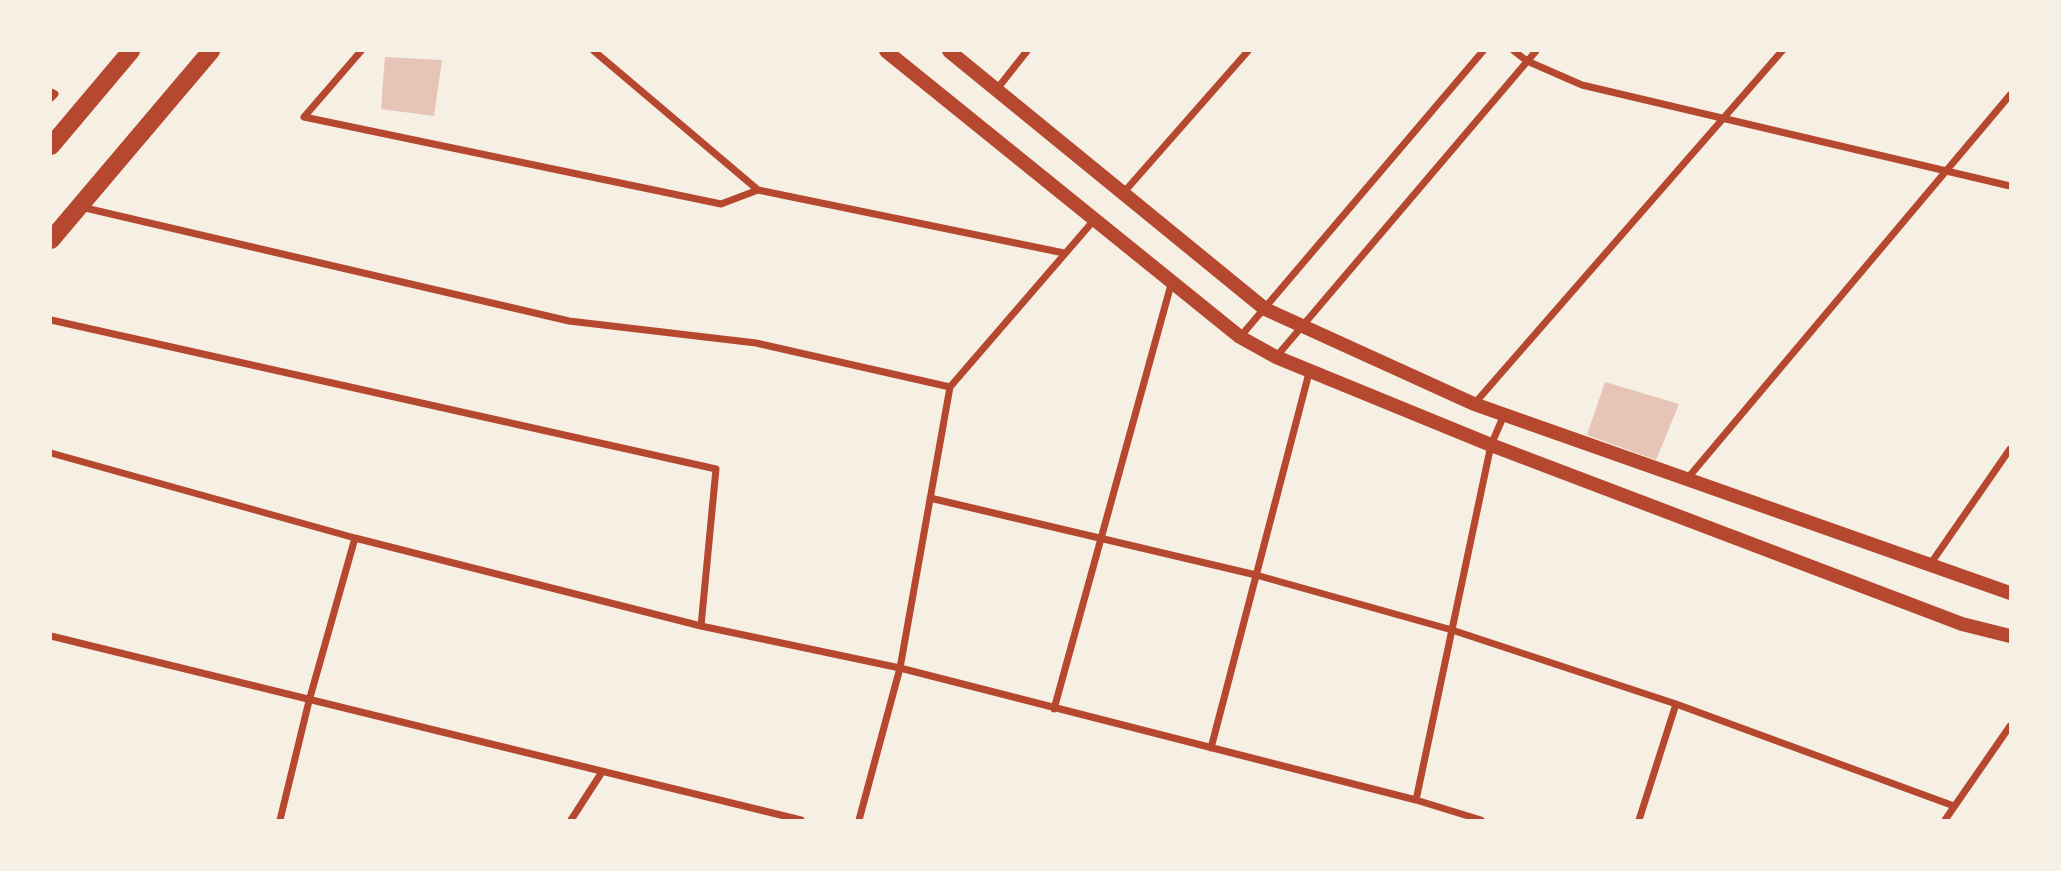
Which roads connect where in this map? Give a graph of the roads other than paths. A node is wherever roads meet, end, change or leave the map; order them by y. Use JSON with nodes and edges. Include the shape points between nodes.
{"nodes":[{"id":1,"x":131,"y":51,"type":"edge"},
{"id":2,"x":211,"y":51,"type":"edge"},
{"id":3,"x":361,"y":51,"type":"edge"},
{"id":4,"x":594,"y":51,"type":"edge"},
{"id":5,"x":886,"y":51,"type":"edge"},
{"id":6,"x":949,"y":51,"type":"edge"},
{"id":7,"x":1027,"y":51,"type":"edge"},
{"id":8,"x":1248,"y":51,"type":"edge"},
{"id":9,"x":1483,"y":51,"type":"edge"},
{"id":10,"x":1514,"y":51,"type":"edge"},
{"id":11,"x":1536,"y":51,"type":"edge"},
{"id":12,"x":1782,"y":51,"type":"edge"},
{"id":13,"x":1527,"y":61,"type":"junction"},
{"id":14,"x":997,"y":89,"type":"junction"},
{"id":15,"x":2010,"y":95,"type":"edge"},
{"id":16,"x":1723,"y":118,"type":"junction"},
{"id":17,"x":51,"y":146,"type":"edge"},
{"id":18,"x":1947,"y":170,"type":"junction"},
{"id":19,"x":2010,"y":186,"type":"edge"},
{"id":20,"x":758,"y":190,"type":"junction"},
{"id":21,"x":1125,"y":191,"type":"junction"},
{"id":22,"x":78,"y":207,"type":"junction"},
{"id":23,"x":1095,"y":219,"type":"junction"},
{"id":24,"x":51,"y":240,"type":"edge"},
{"id":25,"x":1064,"y":253,"type":"junction"},
{"id":26,"x":1172,"y":281,"type":"junction"},
{"id":27,"x":1265,"y":309,"type":"junction"},
{"id":28,"x":51,"y":320,"type":"edge"},
{"id":29,"x":1302,"y":327,"type":"junction"},
{"id":30,"x":1240,"y":337,"type":"junction"},
{"id":31,"x":1276,"y":357,"type":"junction"},
{"id":32,"x":1309,"y":373,"type":"junction"},
{"id":33,"x":950,"y":387,"type":"junction"},
{"id":34,"x":1474,"y":404,"type":"junction"},
{"id":35,"x":1504,"y":415,"type":"junction"},
{"id":36,"x":1491,"y":445,"type":"junction"},
{"id":37,"x":2010,"y":449,"type":"edge"},
{"id":38,"x":51,"y":453,"type":"edge"},
{"id":39,"x":1686,"y":479,"type":"junction"},
{"id":40,"x":930,"y":498,"type":"junction"},
{"id":41,"x":1101,"y":537,"type":"junction"},
{"id":42,"x":355,"y":538,"type":"junction"},
{"id":43,"x":1928,"y":566,"type":"junction"},
{"id":44,"x":1256,"y":575,"type":"junction"},
{"id":45,"x":2010,"y":593,"type":"edge"},
{"id":46,"x":701,"y":626,"type":"junction"},
{"id":47,"x":1452,"y":630,"type":"junction"},
{"id":48,"x":51,"y":636,"type":"edge"},
{"id":49,"x":2010,"y":636,"type":"edge"},
{"id":50,"x":900,"y":668,"type":"junction"},
{"id":51,"x":309,"y":701,"type":"junction"},
{"id":52,"x":1676,"y":704,"type":"junction"},
{"id":53,"x":1055,"y":709,"type":"junction"},
{"id":54,"x":2010,"y":726,"type":"edge"},
{"id":55,"x":1211,"y":748,"type":"junction"},
{"id":56,"x":602,"y":772,"type":"junction"},
{"id":57,"x":1416,"y":800,"type":"junction"},
{"id":58,"x":1954,"y":806,"type":"junction"},
{"id":59,"x":280,"y":820,"type":"edge"},
{"id":60,"x":571,"y":820,"type":"edge"},
{"id":61,"x":802,"y":820,"type":"edge"},
{"id":62,"x":859,"y":820,"type":"edge"},
{"id":63,"x":1481,"y":820,"type":"edge"},
{"id":64,"x":1639,"y":820,"type":"edge"},
{"id":65,"x":1945,"y":820,"type":"edge"}],
"edges":[{"from":1,"to":17,"type":"main road"},
{"from":2,"to":22,"type":"main road"},
{"from":3,"to":20,"type":"street","via":[[304,117],[721,204]]},
{"from":4,"to":20,"type":"street"},
{"from":5,"to":23,"type":"main road"},
{"from":6,"to":14,"type":"main road"},
{"from":7,"to":14,"type":"street"},
{"from":8,"to":21,"type":"street"},
{"from":9,"to":27,"type":"street"},
{"from":10,"to":13,"type":"street"},
{"from":11,"to":13,"type":"street"},
{"from":12,"to":16,"type":"street"},
{"from":13,"to":16,"type":"street","via":[[1582,85]]},
{"from":13,"to":29,"type":"street"},
{"from":14,"to":21,"type":"main road"},
{"from":15,"to":18,"type":"street"},
{"from":16,"to":18,"type":"street"},
{"from":16,"to":34,"type":"street"},
{"from":18,"to":19,"type":"street"},
{"from":18,"to":39,"type":"street"},
{"from":20,"to":25,"type":"street"},
{"from":21,"to":27,"type":"main road"},
{"from":22,"to":24,"type":"main road"},
{"from":22,"to":33,"type":"street","via":[[569,321],[756,343]]},
{"from":23,"to":25,"type":"street"},
{"from":23,"to":26,"type":"main road"},
{"from":25,"to":33,"type":"street"},
{"from":26,"to":30,"type":"main road"},
{"from":26,"to":41,"type":"street"},
{"from":27,"to":29,"type":"main road"},
{"from":27,"to":30,"type":"street"},
{"from":28,"to":46,"type":"street","via":[[716,469]]},
{"from":29,"to":31,"type":"street"},
{"from":29,"to":34,"type":"main road"},
{"from":30,"to":31,"type":"main road"},
{"from":31,"to":32,"type":"main road"},
{"from":32,"to":36,"type":"main road"},
{"from":32,"to":44,"type":"street"},
{"from":33,"to":40,"type":"street"},
{"from":34,"to":35,"type":"main road"},
{"from":35,"to":36,"type":"street"},
{"from":35,"to":39,"type":"main road"},
{"from":36,"to":47,"type":"street"},
{"from":36,"to":49,"type":"main road","via":[[1962,624]]},
{"from":37,"to":43,"type":"street"},
{"from":38,"to":42,"type":"street"},
{"from":39,"to":43,"type":"main road"},
{"from":40,"to":41,"type":"street"},
{"from":40,"to":50,"type":"street"},
{"from":41,"to":44,"type":"street"},
{"from":41,"to":53,"type":"street"},
{"from":42,"to":46,"type":"street"},
{"from":42,"to":51,"type":"street"},
{"from":43,"to":45,"type":"main road"},
{"from":44,"to":47,"type":"street"},
{"from":44,"to":55,"type":"street"},
{"from":46,"to":50,"type":"street"},
{"from":47,"to":52,"type":"street"},
{"from":47,"to":57,"type":"street"},
{"from":48,"to":51,"type":"street"},
{"from":50,"to":53,"type":"street"},
{"from":50,"to":62,"type":"street"},
{"from":51,"to":56,"type":"street"},
{"from":51,"to":59,"type":"street"},
{"from":52,"to":58,"type":"street"},
{"from":52,"to":64,"type":"street"},
{"from":53,"to":55,"type":"street"},
{"from":54,"to":58,"type":"street"},
{"from":55,"to":57,"type":"street"},
{"from":56,"to":60,"type":"street"},
{"from":56,"to":61,"type":"street"},
{"from":57,"to":63,"type":"street"},
{"from":58,"to":65,"type":"street"}]}
